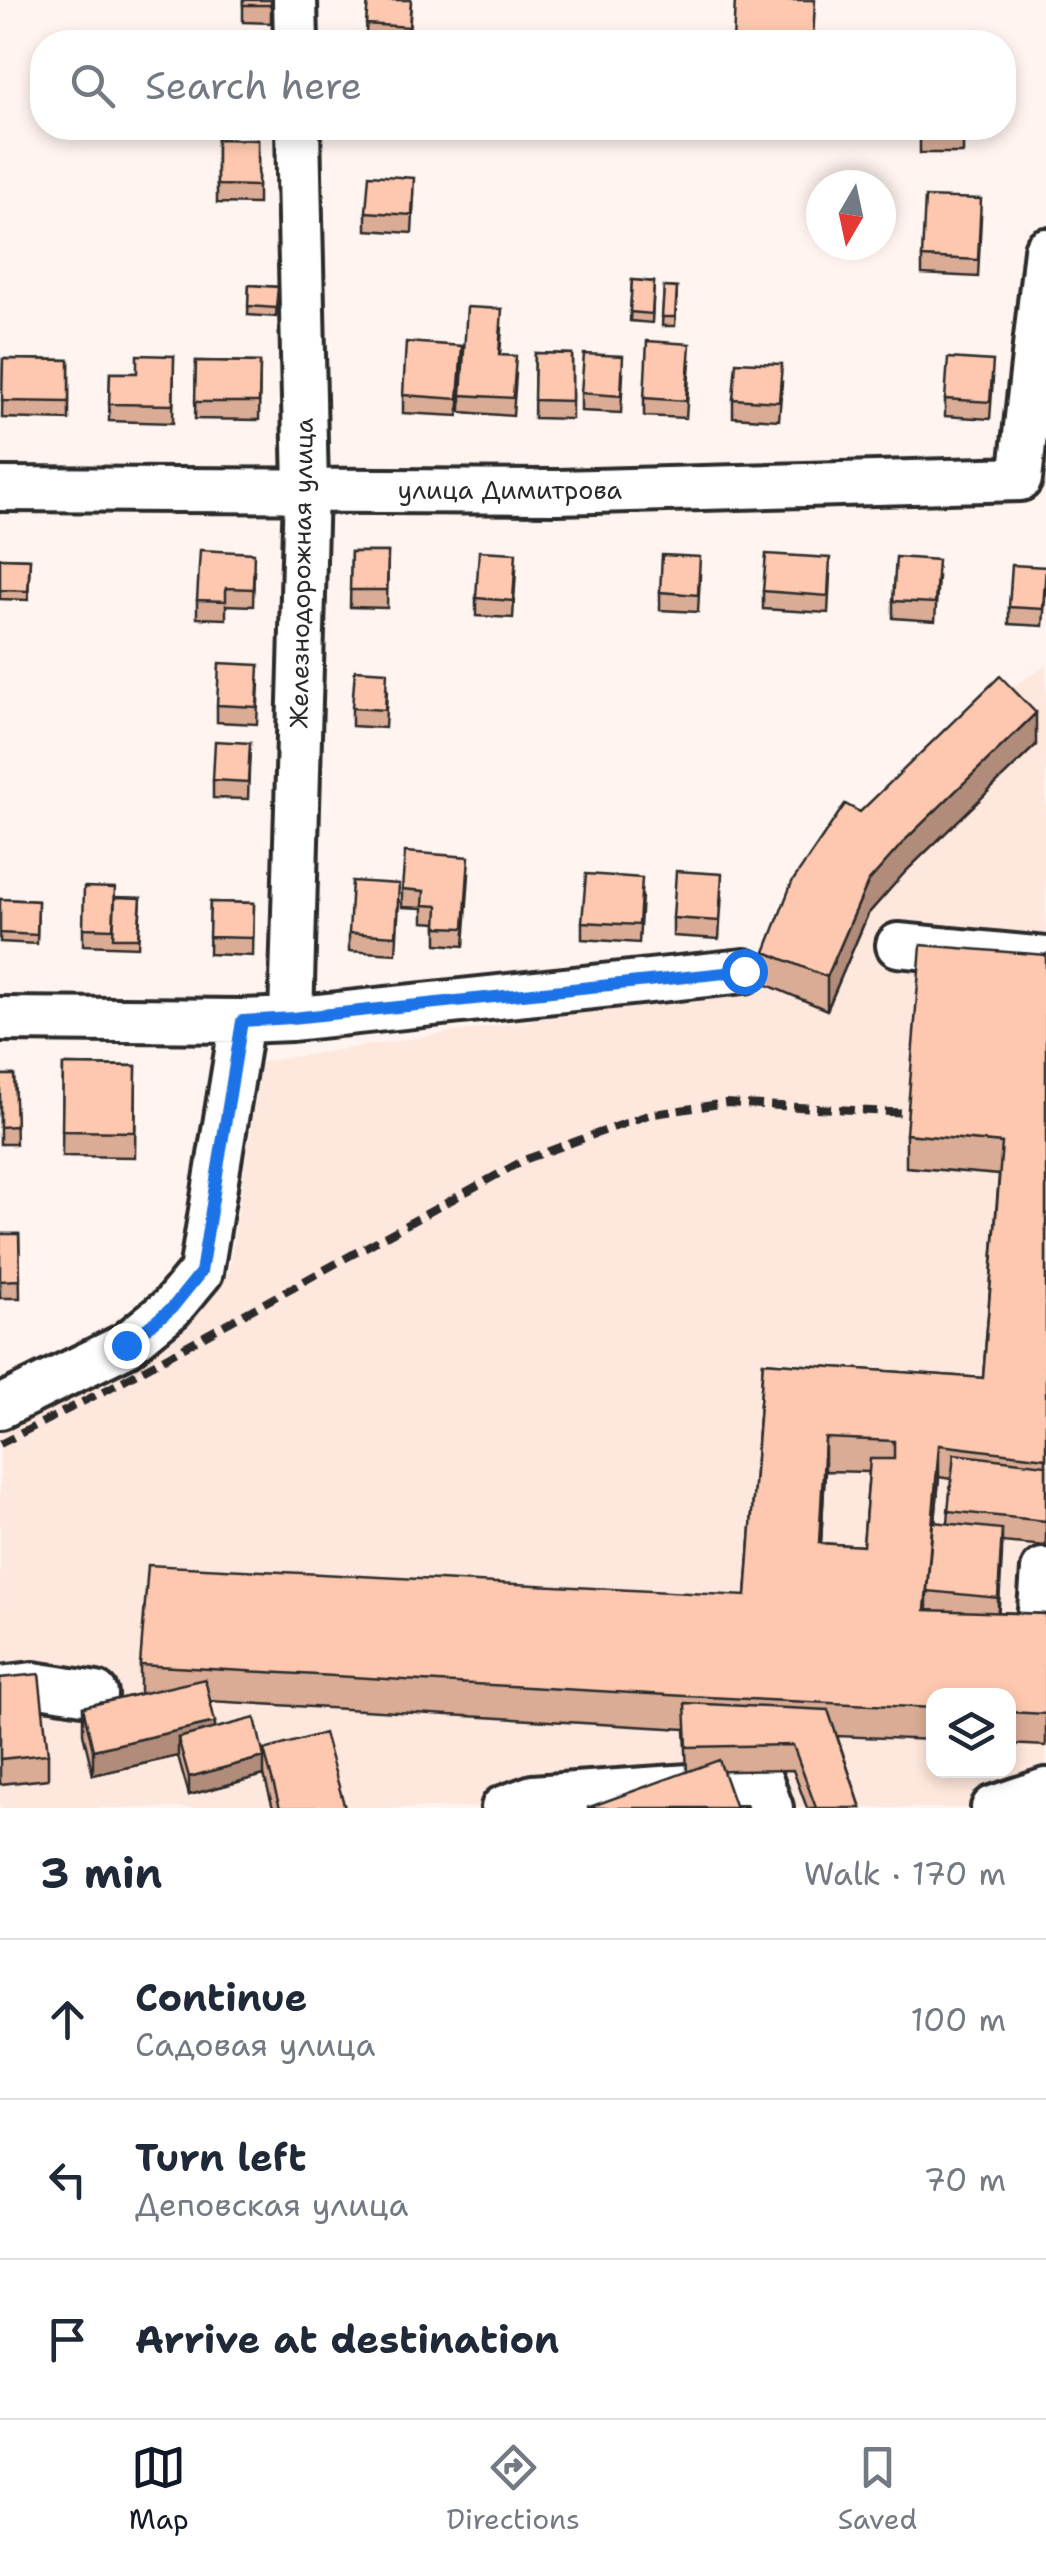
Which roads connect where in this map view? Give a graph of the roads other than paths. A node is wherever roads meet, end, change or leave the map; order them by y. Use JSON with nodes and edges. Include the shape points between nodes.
{"nodes":[{"id":1,"x":295,"y":0,"type":"edge"},
{"id":2,"x":296,"y":30,"type":"edge"},
{"id":3,"x":298,"y":140,"type":"edge"},
{"id":4,"x":1046,"y":250,"type":"edge"},
{"id":5,"x":0,"y":489,"type":"edge"},
{"id":6,"x":306,"y":490,"type":"junction"},
{"id":7,"x":898,"y":946,"type":"dead end"},
{"id":8,"x":1046,"y":959,"type":"edge"},
{"id":9,"x":744,"y":971,"type":"dead end"},
{"id":10,"x":292,"y":1018,"type":"junction"},
{"id":11,"x":0,"y":1019,"type":"edge"},
{"id":12,"x":242,"y":1021,"type":"junction"},
{"id":13,"x":0,"y":1406,"type":"edge"},
{"id":14,"x":1043,"y":1570,"type":"dead end"},
{"id":15,"x":1046,"y":1623,"type":"edge"},
{"id":16,"x":0,"y":1688,"type":"edge"},
{"id":17,"x":96,"y":1694,"type":"dead end"},
{"id":18,"x":1046,"y":1790,"type":"edge"},
{"id":19,"x":503,"y":1808,"type":"edge"},
{"id":20,"x":772,"y":1808,"type":"edge"},
{"id":21,"x":993,"y":1808,"type":"edge"}],
"edges":[{"from":1,"to":2,"type":"street"},
{"from":3,"to":6,"type":"street","name":"Железнодорожная улица"},
{"from":4,"to":6,"type":"street","name":"улица Димитрова","via":[[1020,479],[558,492]]},
{"from":5,"to":6,"type":"street","name":"улица Димитрова"},
{"from":6,"to":10,"type":"street","name":"Железнодорожная улица"},
{"from":7,"to":8,"type":"street"},
{"from":9,"to":10,"type":"street"},
{"from":10,"to":12,"type":"street"},
{"from":11,"to":12,"type":"street"},
{"from":12,"to":13,"type":"street","via":[[201,1272],[172,1308],[126,1345]]},
{"from":14,"to":15,"type":"street","via":[[1039,1622]]},
{"from":16,"to":17,"type":"street","via":[[34,1684]]},
{"from":18,"to":21,"type":"street"},
{"from":19,"to":20,"type":"street","via":[[532,1797],[761,1781]]}]}
